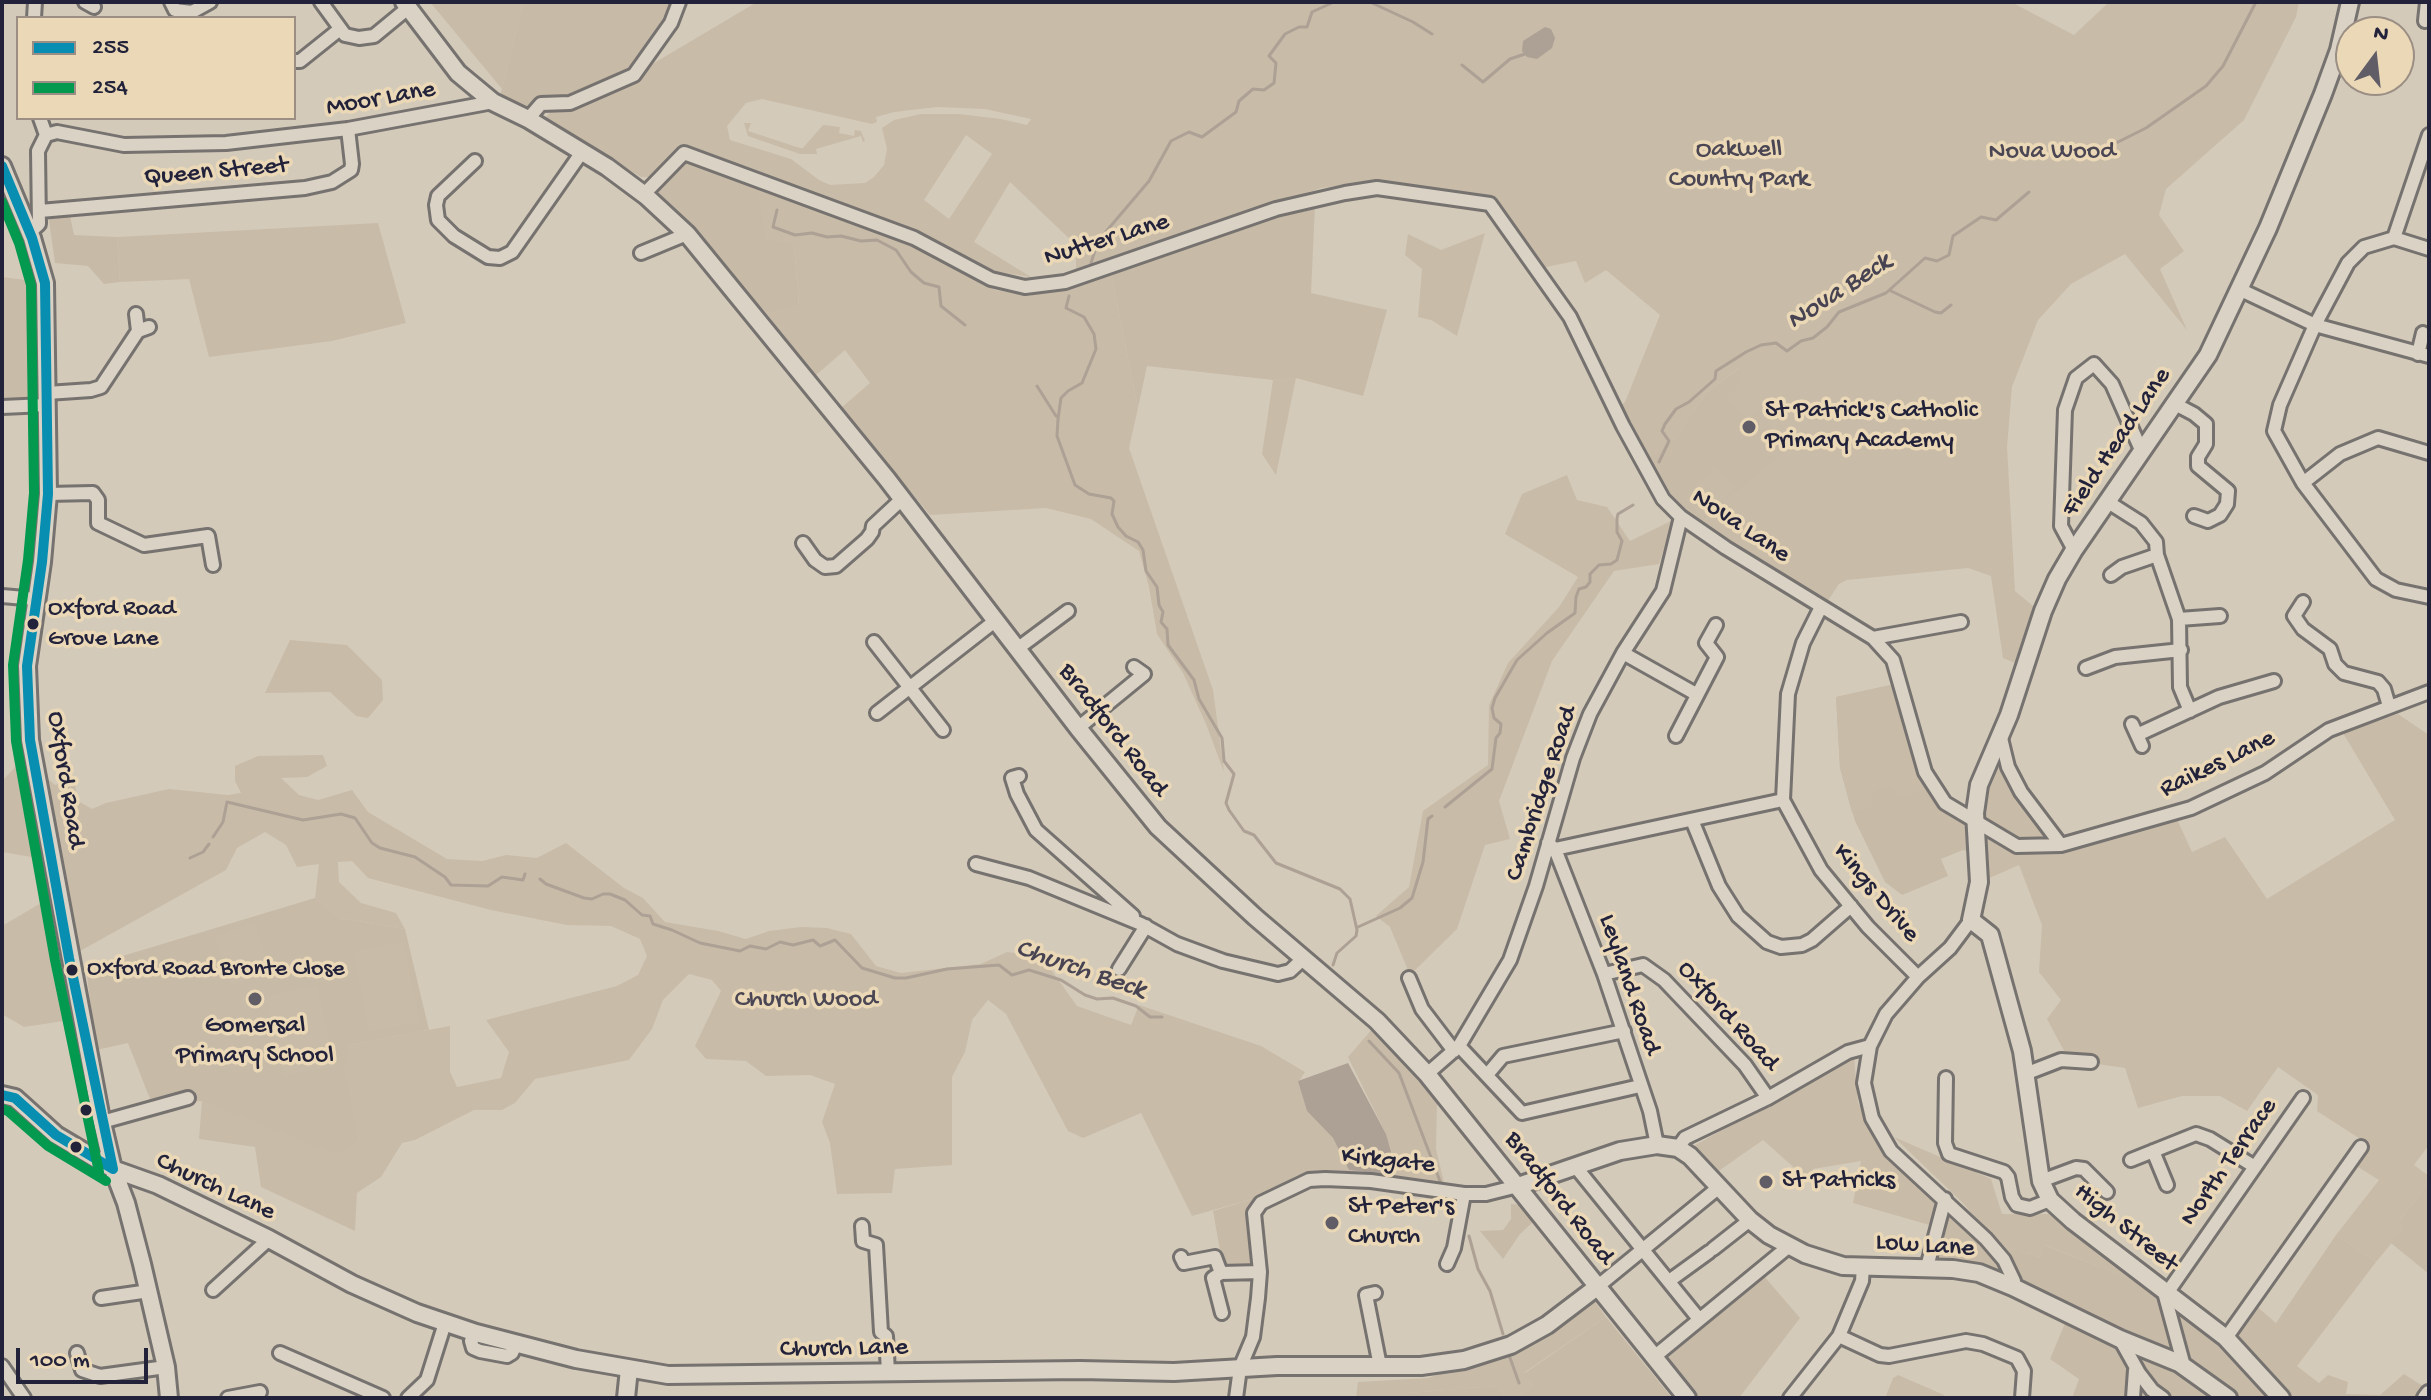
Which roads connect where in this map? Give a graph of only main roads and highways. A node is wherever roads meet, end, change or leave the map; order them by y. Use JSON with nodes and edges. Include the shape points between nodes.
{"nodes":[{"id":1,"x":2350,"y":2,"type":"edge"},
{"id":2,"x":406,"y":5,"type":"edge"},
{"id":3,"x":2,"y":166,"type":"edge"},
{"id":4,"x":1971,"y":920,"type":"joint"},
{"id":5,"x":2,"y":1095,"type":"edge"},
{"id":6,"x":1678,"y":1148,"type":"joint"},
{"id":7,"x":113,"y":1169,"type":"junction"},
{"id":8,"x":1518,"y":1186,"type":"junction"},
{"id":9,"x":1597,"y":1287,"type":"junction"},
{"id":10,"x":629,"y":1369,"type":"junction"},
{"id":11,"x":169,"y":1398,"type":"edge"},
{"id":12,"x":626,"y":1398,"type":"edge"},
{"id":13,"x":1687,"y":1398,"type":"edge"},
{"id":14,"x":2228,"y":1398,"type":"edge"},
{"id":15,"x":2281,"y":1398,"type":"edge"}],
"edges":[{"from":1,"to":4,"type":"main road","name":"Field Head Lane","via":[[2323,94],[2241,290],[2208,355],[2074,550],[2043,611],[1979,785],[1979,882]]},
{"from":2,"to":8,"type":"main road","name":"Bradford Road","via":[[458,73],[496,103],[646,196],[687,234],[1158,827],[1377,1021]]},
{"from":3,"to":7,"type":"main road","name":"Oxford Road","via":[[45,283],[48,494],[27,666],[30,740]]},
{"from":4,"to":15,"type":"main road","name":"High Street","via":[[1990,935],[2022,1051],[2041,1181],[2050,1200],[2226,1338]]},
{"from":5,"to":7,"type":"main road","name":"Church Lane","via":[[15,1098],[56,1135]]},
{"from":6,"to":8,"type":"main road","name":"Kirkgate","via":[[1657,1145],[1620,1151]]},
{"from":6,"to":14,"type":"main road","name":"Low Lane","via":[[1750,1220],[1788,1247],[1834,1264],[1979,1273],[2184,1366]]},
{"from":7,"to":10,"type":"main road","name":"Church Lane","via":[[158,1185],[475,1340]]},
{"from":7,"to":11,"type":"main road","name":"Oxford Road","via":[[149,1291]]},
{"from":8,"to":9,"type":"main road","name":"Bradford Road"},
{"from":9,"to":10,"type":"main road","name":"Church Lane","via":[[1511,1345],[1421,1366],[689,1376]]},
{"from":9,"to":13,"type":"main road","name":"Bradford Road"},
{"from":10,"to":12,"type":"main road"}]}
